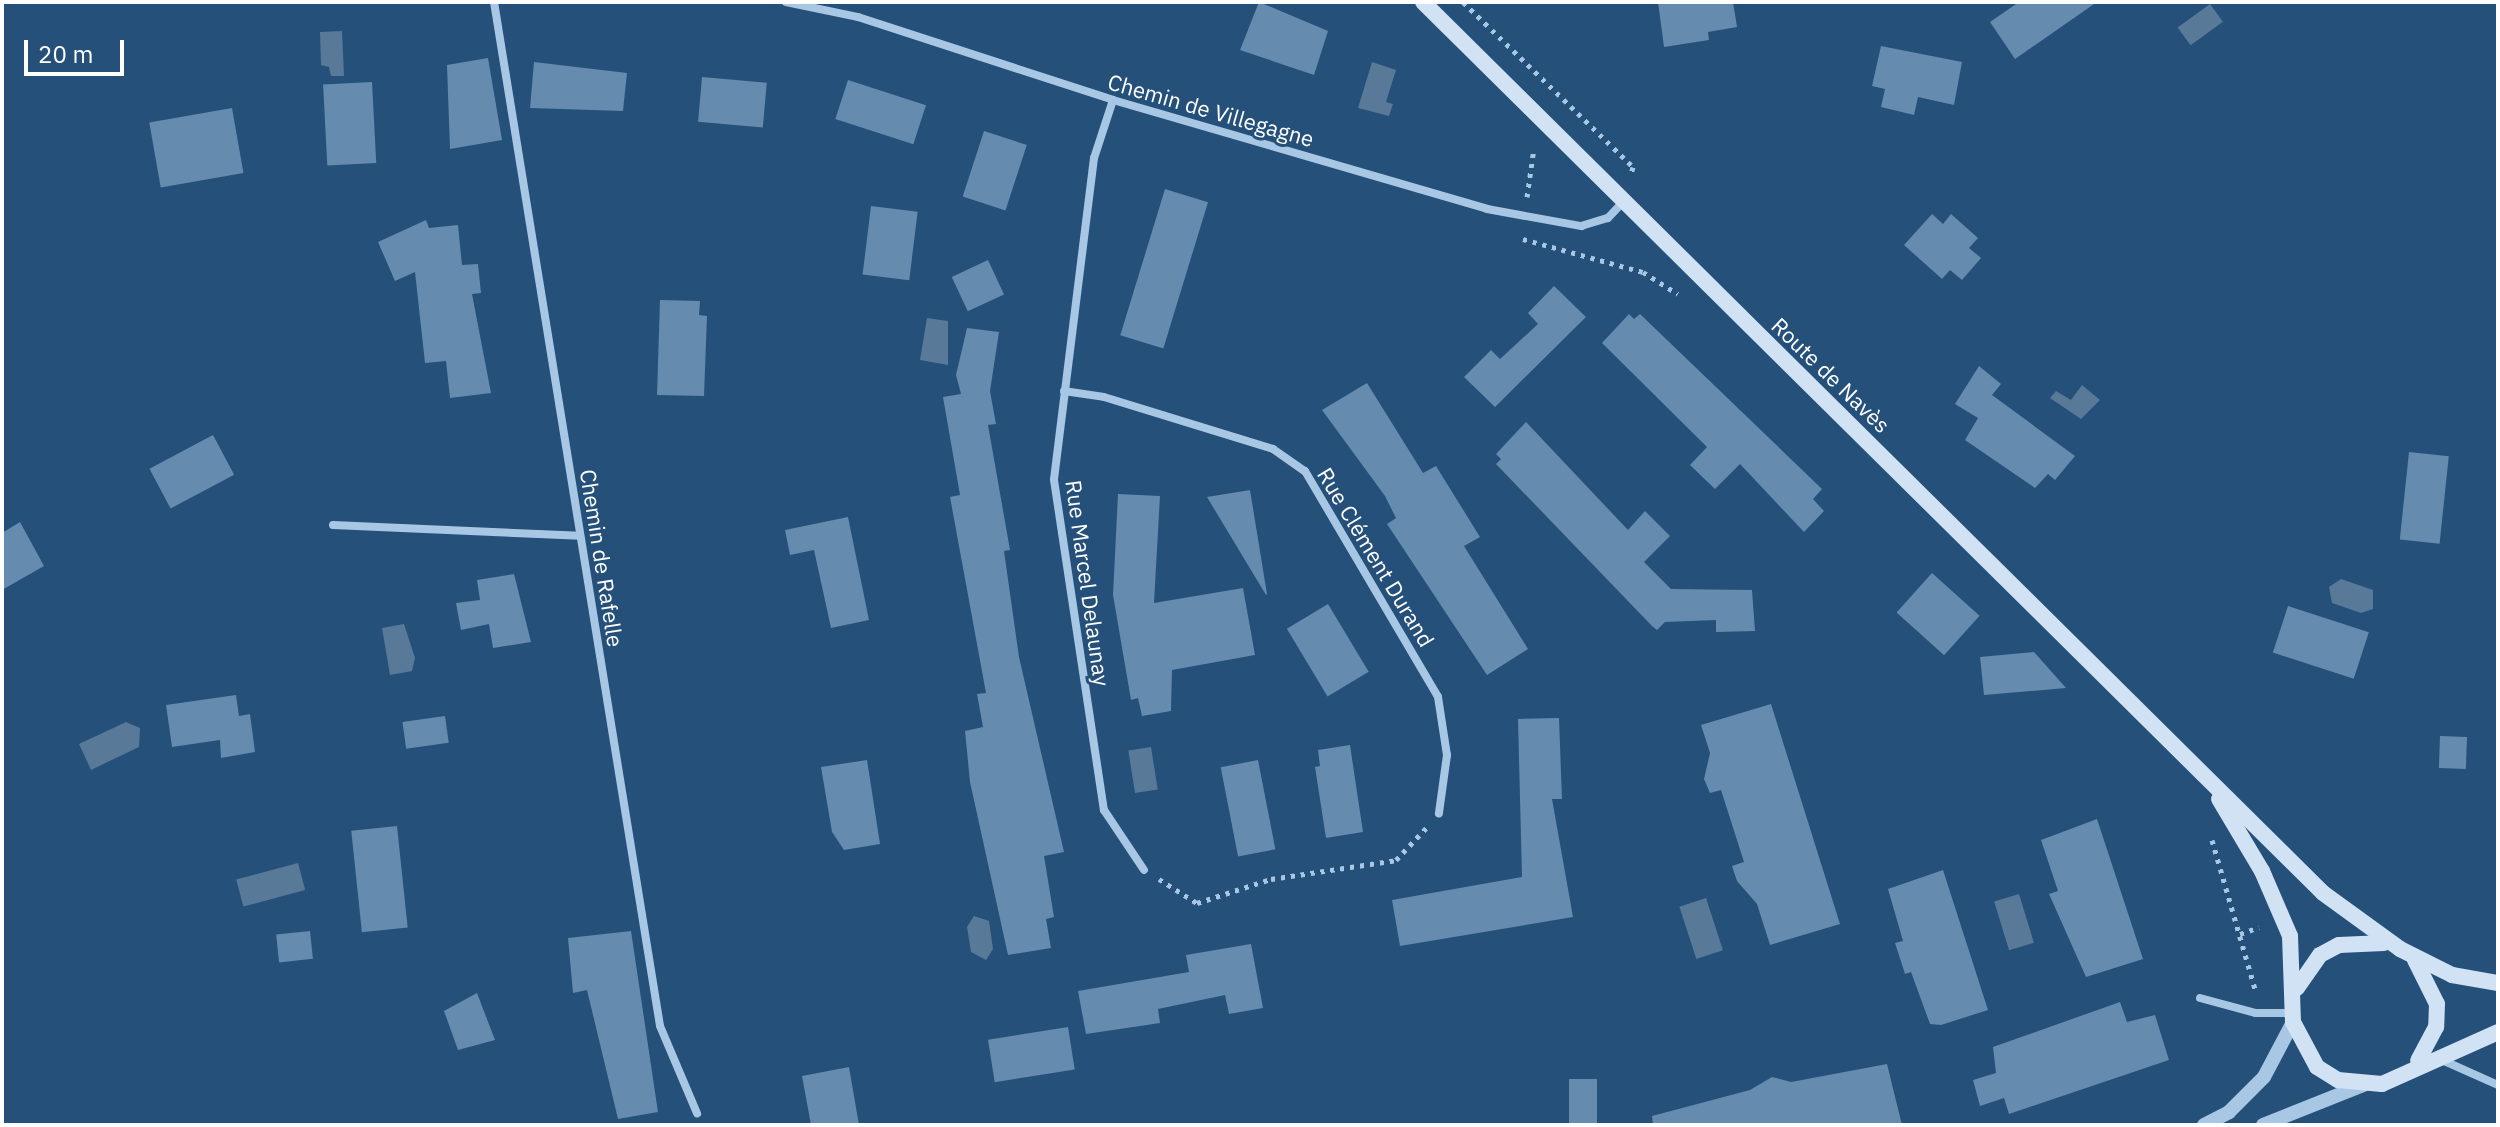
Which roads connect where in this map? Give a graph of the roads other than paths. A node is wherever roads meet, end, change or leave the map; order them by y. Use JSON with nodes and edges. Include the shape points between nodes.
{"nodes":[{"id":1,"x":494,"y":2,"type":"edge"},
{"id":2,"x":786,"y":2,"type":"edge"},
{"id":3,"x":1423,"y":2,"type":"edge"},
{"id":4,"x":1113,"y":100,"type":"junction"},
{"id":5,"x":1623,"y":202,"type":"junction"},
{"id":6,"x":1064,"y":391,"type":"junction"},
{"id":7,"x":333,"y":525,"type":"dead end"},
{"id":8,"x":580,"y":536,"type":"junction"},
{"id":9,"x":2208,"y":781,"type":"junction"},
{"id":10,"x":1439,"y":813,"type":"road end"},
{"id":11,"x":1144,"y":870,"type":"road end"},
{"id":12,"x":2400,"y":949,"type":"junction"},
{"id":13,"x":2498,"y":983,"type":"edge"},
{"id":14,"x":2296,"y":990,"type":"junction"},
{"id":15,"x":2200,"y":998,"type":"dead end"},
{"id":16,"x":2293,"y":1018,"type":"junction"},
{"id":17,"x":2498,"y":1032,"type":"edge"},
{"id":18,"x":2422,"y":1062,"type":"junction"},
{"id":19,"x":2363,"y":1085,"type":"junction"},
{"id":20,"x":2498,"y":1085,"type":"edge"},
{"id":21,"x":697,"y":1113,"type":"dead end"},
{"id":22,"x":2204,"y":1125,"type":"edge"},
{"id":23,"x":2263,"y":1125,"type":"edge"}],
"edges":[{"from":1,"to":8,"type":"street","name":"Chemin de Rafelle"},
{"from":2,"to":4,"type":"street","name":"Chemin de Villegagne","via":[[858,17]]},
{"from":3,"to":5,"type":"main road","name":"Route de Navès"},
{"from":4,"to":5,"type":"street","name":"Chemin de Villegagne","via":[[1487,209],[1565,225],[1596,223]]},
{"from":4,"to":6,"type":"street","name":"Rue Marcel Delaunay","via":[[1094,158]]},
{"from":5,"to":9,"type":"main road","name":"Route de Navès"},
{"from":6,"to":10,"type":"street","name":"Rue Clément Durand","via":[[1104,397],[1273,449],[1305,471],[1438,697],[1447,755]]},
{"from":6,"to":11,"type":"street","name":"Rue Marcel Delaunay","via":[[1055,505],[1102,795],[1121,843]]},
{"from":7,"to":8,"type":"street"},
{"from":8,"to":21,"type":"street","name":"Chemin de Rafelle","via":[[660,1026]]},
{"from":9,"to":12,"type":"main road","name":"Route de Navès","via":[[2341,910]]},
{"from":9,"to":14,"type":"main road","via":[[2283,918],[2294,951]]},
{"from":12,"to":13,"type":"main road","via":[[2452,975]]},
{"from":12,"to":14,"type":"main road","via":[[2370,941],[2339,945],[2306,970]]},
{"from":12,"to":18,"type":"main road","via":[[2418,963],[2437,1004]]},
{"from":14,"to":16,"type":"main road"},
{"from":15,"to":16,"type":"street"},
{"from":16,"to":19,"type":"main road","via":[[2317,1067]]},
{"from":16,"to":22,"type":"street","via":[[2264,1077],[2229,1112]]},
{"from":17,"to":18,"type":"main road"},
{"from":18,"to":19,"type":"main road"},
{"from":18,"to":20,"type":"street","via":[[2466,1066]]},
{"from":19,"to":23,"type":"street"}]}
